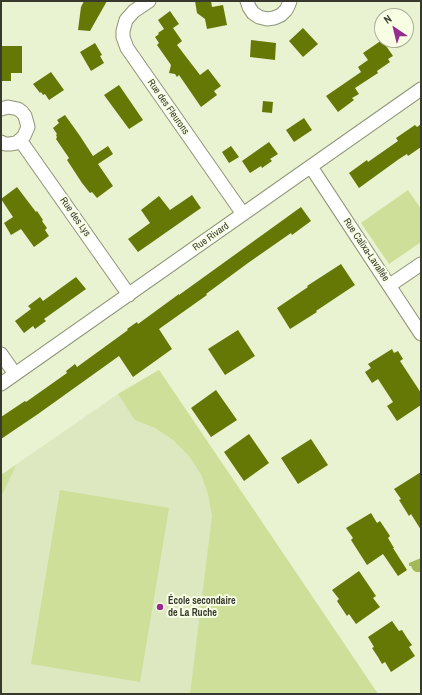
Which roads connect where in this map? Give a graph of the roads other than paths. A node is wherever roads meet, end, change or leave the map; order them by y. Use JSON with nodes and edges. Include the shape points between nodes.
{"nodes":[{"id":1,"x":148,"y":1,"type":"edge"},
{"id":2,"x":247,"y":1,"type":"edge"},
{"id":3,"x":290,"y":1,"type":"edge"},
{"id":4,"x":421,"y":89,"type":"edge"},
{"id":5,"x":1,"y":109,"type":"edge"},
{"id":6,"x":20,"y":140,"type":"junction"},
{"id":7,"x":1,"y":142,"type":"edge"},
{"id":8,"x":311,"y":167,"type":"junction"},
{"id":9,"x":244,"y":214,"type":"junction"},
{"id":10,"x":421,"y":264,"type":"edge"},
{"id":11,"x":390,"y":286,"type":"junction"},
{"id":12,"x":129,"y":294,"type":"junction"},
{"id":13,"x":421,"y":334,"type":"edge"},
{"id":14,"x":1,"y":354,"type":"edge"},
{"id":15,"x":15,"y":374,"type":"junction"},
{"id":16,"x":1,"y":384,"type":"edge"}],
"edges":[{"from":1,"to":9,"type":"street","name":"Rue des Fleurons","via":[[126,20],[123,37],[126,48]]},
{"from":2,"to":3,"type":"street","via":[[253,13],[266,19],[280,15]]},
{"from":4,"to":8,"type":"street","name":"Rue Rivard"},
{"from":5,"to":6,"type":"street","via":[[13,107],[25,116],[28,127]]},
{"from":6,"to":7,"type":"street","via":[[10,144]]},
{"from":6,"to":12,"type":"street","name":"Rue des Lys"},
{"from":8,"to":9,"type":"street","name":"Rue Rivard"},
{"from":8,"to":11,"type":"street","name":"Rue Calixa-Lavallée"},
{"from":9,"to":12,"type":"street","name":"Rue Rivard"},
{"from":10,"to":11,"type":"street"},
{"from":11,"to":13,"type":"street","name":"Rue Calixa-Lavallée"},
{"from":12,"to":15,"type":"street","name":"Rue Rivard"},
{"from":14,"to":15,"type":"street"},
{"from":15,"to":16,"type":"street","name":"Rue Rivard"}]}
